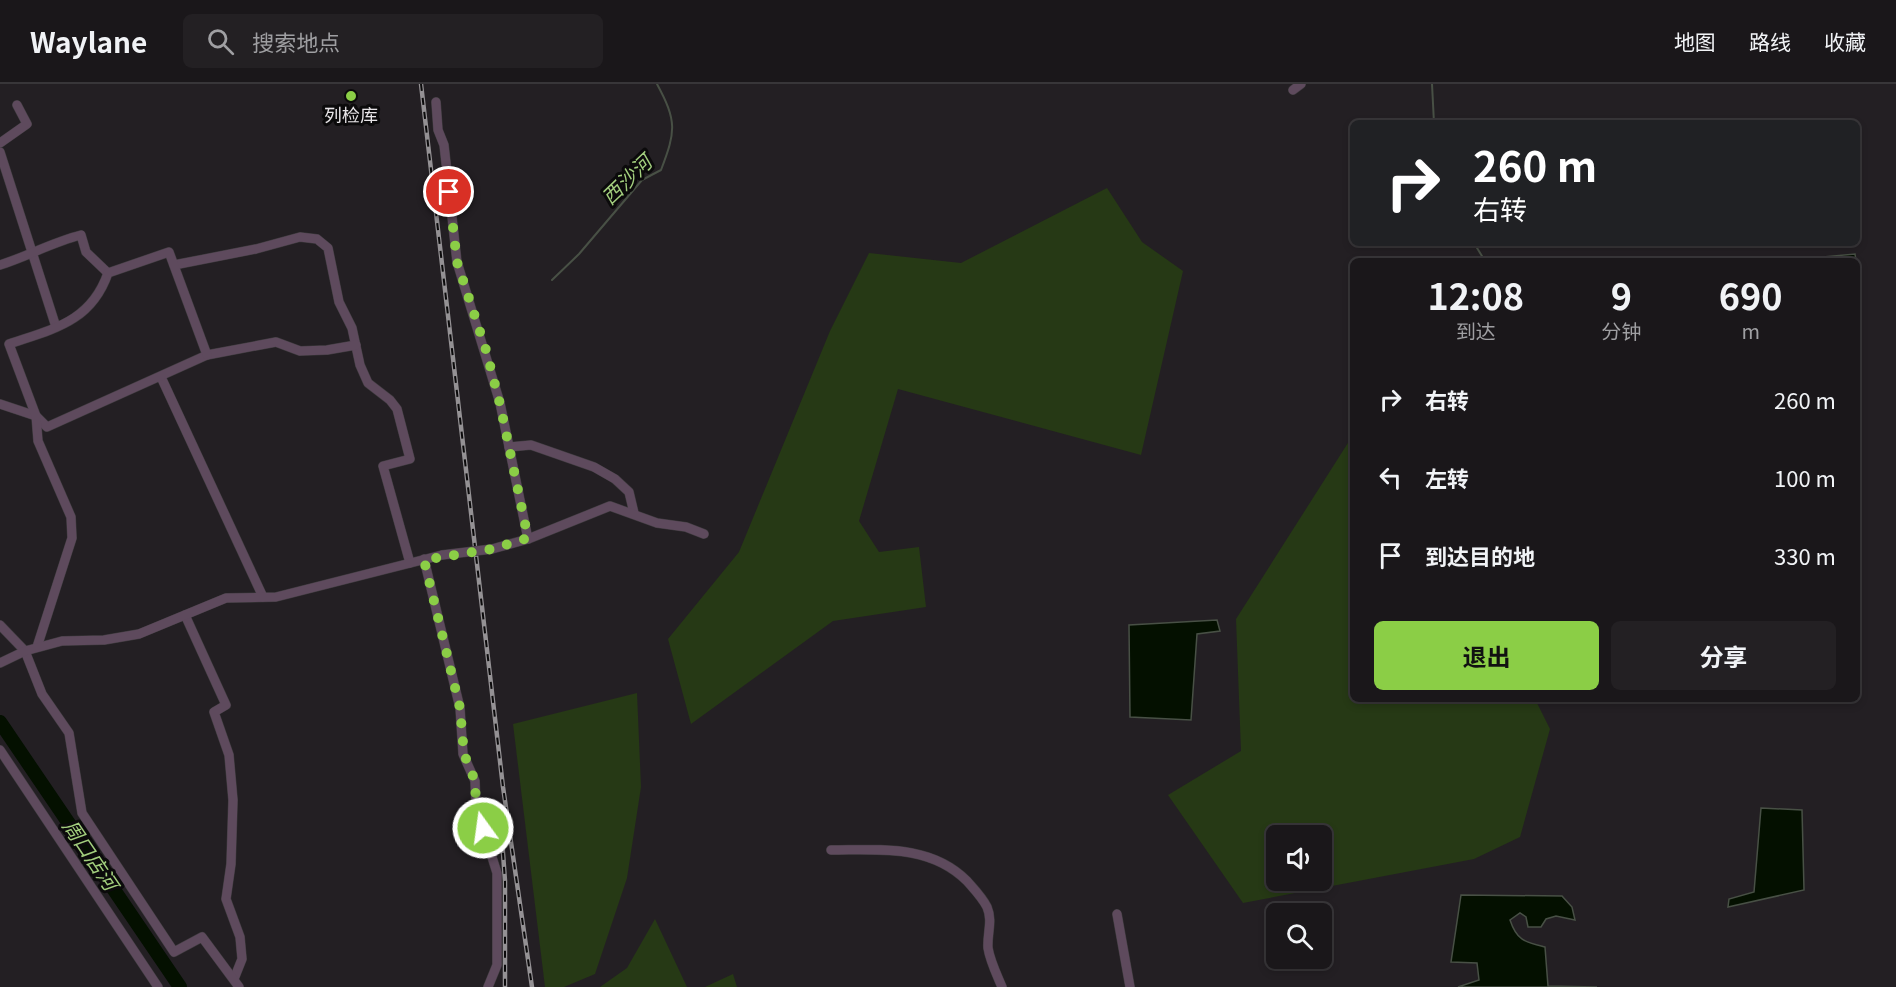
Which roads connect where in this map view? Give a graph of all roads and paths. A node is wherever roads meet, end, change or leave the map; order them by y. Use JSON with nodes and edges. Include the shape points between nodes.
{"nodes":[{"id":1,"x":436,"y":102,"type":"dead end"},
{"id":2,"x":17,"y":105,"type":"dead end"},
{"id":3,"x":0,"y":143,"type":"edge"},
{"id":4,"x":0,"y":152,"type":"edge"},
{"id":5,"x":32,"y":255,"type":"junction"},
{"id":6,"x":174,"y":265,"type":"junction"},
{"id":7,"x":0,"y":266,"type":"edge"},
{"id":8,"x":108,"y":273,"type":"junction"},
{"id":9,"x":56,"y":327,"type":"junction"},
{"id":10,"x":356,"y":345,"type":"junction"},
{"id":11,"x":207,"y":355,"type":"junction"},
{"id":12,"x":160,"y":377,"type":"junction"},
{"id":13,"x":0,"y":404,"type":"edge"},
{"id":14,"x":36,"y":416,"type":"junction"},
{"id":15,"x":509,"y":447,"type":"junction"},
{"id":16,"x":634,"y":513,"type":"junction"},
{"id":17,"x":704,"y":534,"type":"dead end"},
{"id":18,"x":528,"y":538,"type":"junction"},
{"id":19,"x":424,"y":560,"type":"junction"},
{"id":20,"x":410,"y":563,"type":"junction"},
{"id":21,"x":262,"y":597,"type":"junction"},
{"id":22,"x":185,"y":615,"type":"junction"},
{"id":23,"x":0,"y":625,"type":"edge"},
{"id":24,"x":37,"y":647,"type":"junction"},
{"id":25,"x":25,"y":651,"type":"junction"},
{"id":26,"x":0,"y":663,"type":"edge"},
{"id":27,"x":0,"y":750,"type":"edge"},
{"id":28,"x":831,"y":850,"type":"dead end"},
{"id":29,"x":1117,"y":914,"type":"dead end"},
{"id":30,"x":236,"y":983,"type":"edge"},
{"id":31,"x":158,"y":987,"type":"edge"},
{"id":32,"x":488,"y":987,"type":"edge"},
{"id":33,"x":1002,"y":987,"type":"edge"},
{"id":34,"x":1130,"y":987,"type":"edge"}],
"edges":[{"from":1,"to":15,"type":"street","via":[[457,262],[486,350]]},
{"from":2,"to":3,"type":"street","via":[[27,124]]},
{"from":4,"to":5,"type":"street"},
{"from":5,"to":7,"type":"street"},
{"from":5,"to":8,"type":"street","via":[[51,243],[81,235],[86,252]]},
{"from":5,"to":9,"type":"street"},
{"from":6,"to":8,"type":"street","via":[[169,252]]},
{"from":6,"to":10,"type":"street","via":[[300,237],[317,239],[327,248],[339,302]]},
{"from":6,"to":11,"type":"street"},
{"from":8,"to":9,"type":"street","via":[[80,316]]},
{"from":9,"to":14,"type":"street","via":[[9,344]]},
{"from":10,"to":11,"type":"street","via":[[300,351],[276,342]]},
{"from":10,"to":20,"type":"street","via":[[368,383],[397,409],[410,459],[382,466]]},
{"from":11,"to":12,"type":"street"},
{"from":12,"to":14,"type":"street","via":[[47,427]]},
{"from":12,"to":21,"type":"street"},
{"from":13,"to":14,"type":"street"},
{"from":14,"to":24,"type":"street","via":[[38,441],[71,517],[72,538]]},
{"from":15,"to":16,"type":"street","via":[[531,445],[594,466],[629,492]]},
{"from":15,"to":18,"type":"street"},
{"from":16,"to":17,"type":"street"},
{"from":16,"to":18,"type":"street","via":[[610,506]]},
{"from":18,"to":19,"type":"street","bridge":true,"via":[[492,549]]},
{"from":19,"to":20,"type":"street"},
{"from":19,"to":32,"type":"street","via":[[460,708],[464,754],[475,781],[476,806],[497,873],[497,965]]},
{"from":20,"to":21,"type":"street","via":[[276,597]]},
{"from":21,"to":22,"type":"street","via":[[226,598]]},
{"from":22,"to":24,"type":"street","via":[[139,634],[104,640],[62,640]]},
{"from":22,"to":30,"type":"street","via":[[226,705],[214,712],[229,755],[233,800],[226,899],[240,937],[242,959]]},
{"from":23,"to":25,"type":"street"},
{"from":24,"to":25,"type":"street"},
{"from":25,"to":26,"type":"street"},
{"from":25,"to":30,"type":"street","via":[[42,694],[69,733],[82,813],[174,952],[202,937]]},
{"from":27,"to":31,"type":"street"},
{"from":28,"to":33,"type":"street","via":[[918,853],[939,860],[960,875],[987,907],[988,947]]},
{"from":29,"to":34,"type":"street"}]}
